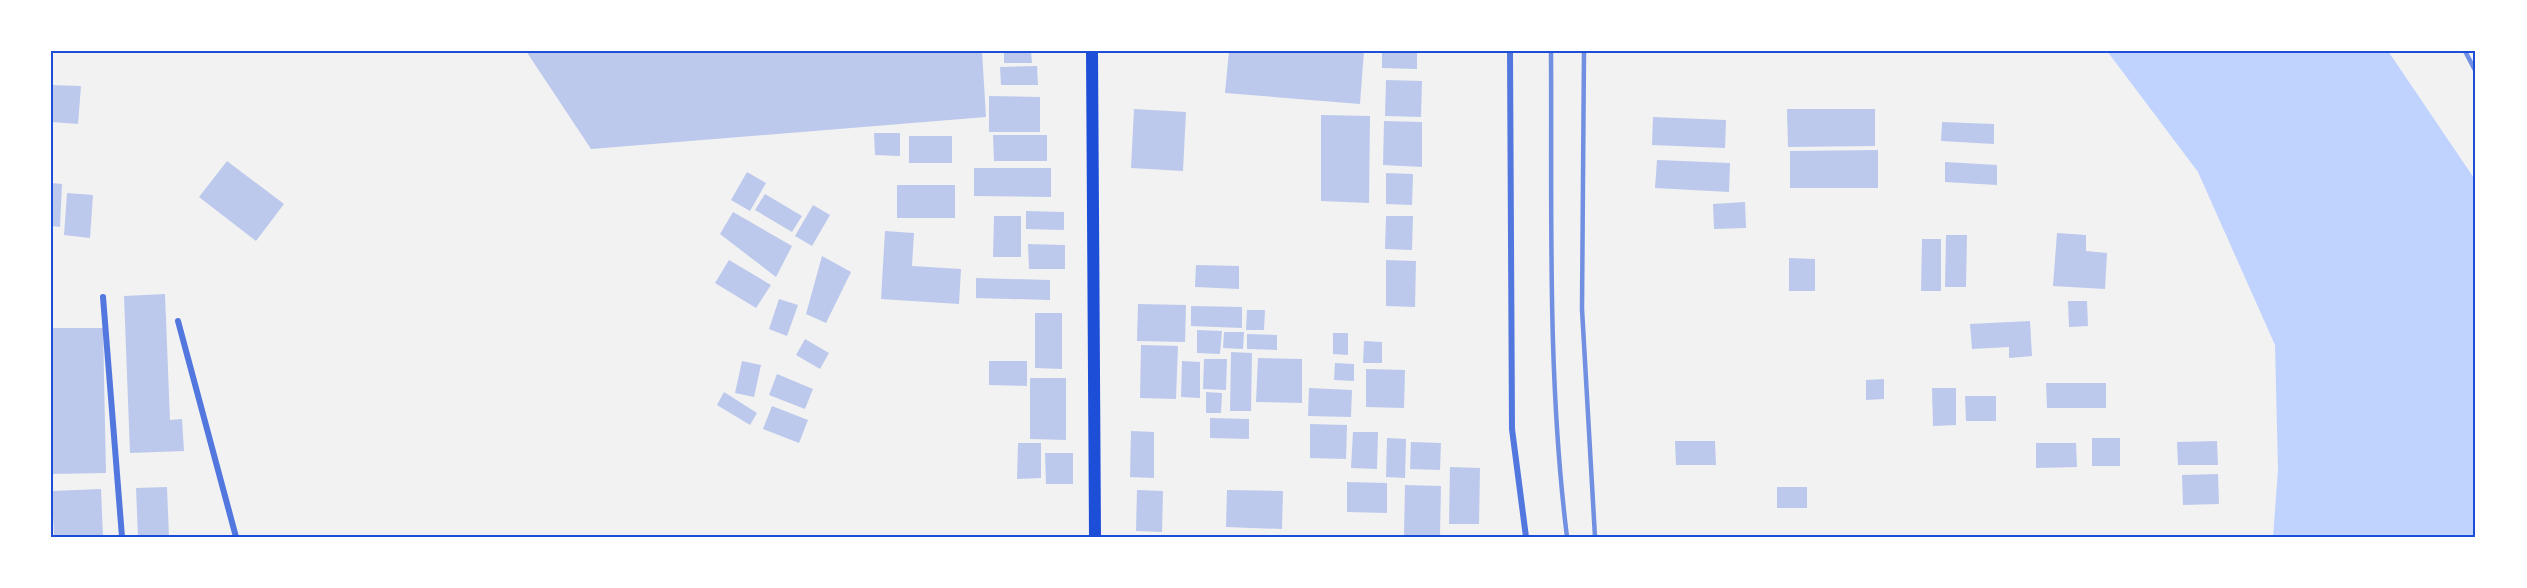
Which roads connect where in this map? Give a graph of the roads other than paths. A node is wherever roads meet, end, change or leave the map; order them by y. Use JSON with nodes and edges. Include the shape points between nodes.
{"nodes":[{"id":1,"x":1092,"y":51,"type":"edge"},
{"id":2,"x":1510,"y":51,"type":"edge"},
{"id":3,"x":104,"y":297,"type":"dead end"},
{"id":4,"x":178,"y":321,"type":"dead end"},
{"id":5,"x":122,"y":537,"type":"edge"},
{"id":6,"x":236,"y":537,"type":"edge"},
{"id":7,"x":1095,"y":537,"type":"edge"},
{"id":8,"x":1526,"y":537,"type":"edge"}],
"edges":[{"from":1,"to":7,"type":"main road"},
{"from":2,"to":8,"type":"street","via":[[1512,429]]},
{"from":3,"to":5,"type":"street"},
{"from":4,"to":6,"type":"street"}]}
